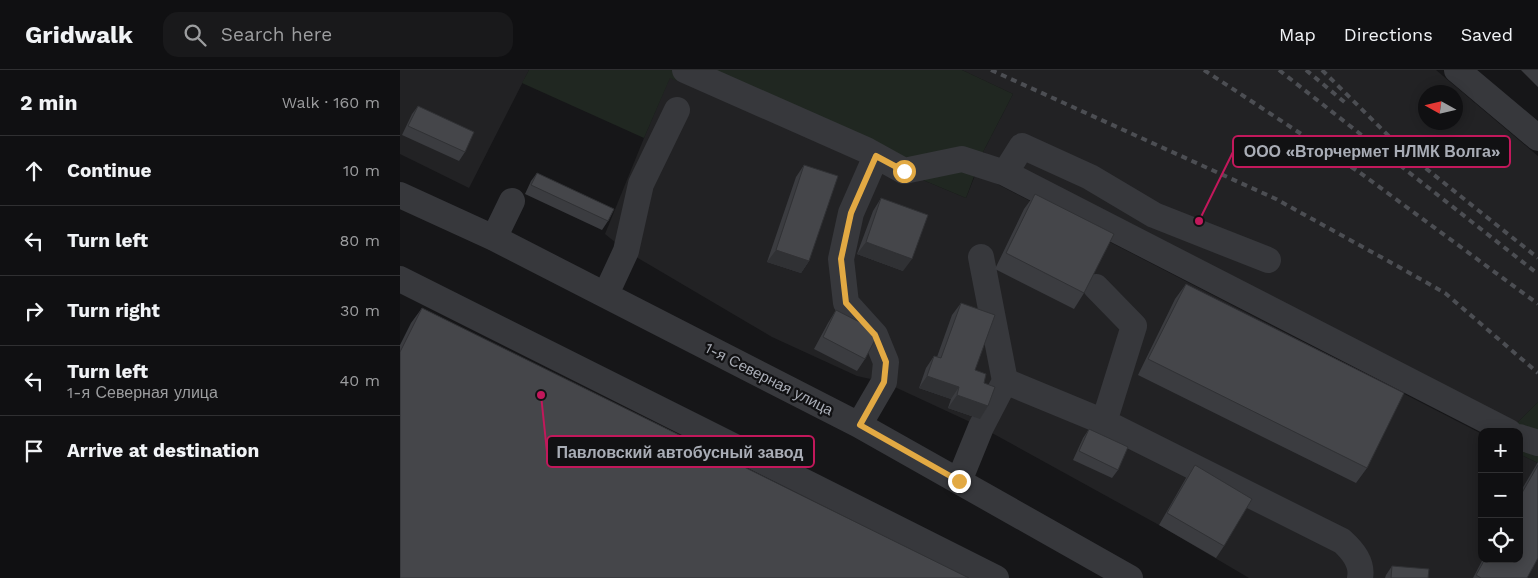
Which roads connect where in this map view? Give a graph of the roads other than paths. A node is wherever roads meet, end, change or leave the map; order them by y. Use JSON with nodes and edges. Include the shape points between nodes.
{"nodes":[{"id":1,"x":685,"y":70,"type":"edge"},
{"id":2,"x":1457,"y":70,"type":"edge"},
{"id":3,"x":677,"y":110,"type":"dead end"},
{"id":4,"x":1538,"y":138,"type":"edge"},
{"id":5,"x":876,"y":156,"type":"junction"},
{"id":6,"x":1005,"y":173,"type":"junction"},
{"id":7,"x":400,"y":194,"type":"edge"},
{"id":8,"x":512,"y":201,"type":"dead end"},
{"id":9,"x":494,"y":238,"type":"junction"},
{"id":10,"x":981,"y":257,"type":"dead end"},
{"id":11,"x":1268,"y":260,"type":"dead end"},
{"id":12,"x":400,"y":279,"type":"edge"},
{"id":13,"x":1096,"y":287,"type":"edge"},
{"id":14,"x":606,"y":294,"type":"junction"},
{"id":15,"x":1005,"y":381,"type":"junction"},
{"id":16,"x":1104,"y":422,"type":"junction"},
{"id":17,"x":860,"y":425,"type":"junction"},
{"id":18,"x":1500,"y":428,"type":"edge"},
{"id":19,"x":1523,"y":438,"type":"edge"},
{"id":20,"x":1538,"y":443,"type":"edge"},
{"id":21,"x":959,"y":481,"type":"junction"},
{"id":22,"x":996,"y":578,"type":"edge"},
{"id":23,"x":1130,"y":578,"type":"edge"},
{"id":24,"x":1360,"y":578,"type":"edge"}],
"edges":[{"from":1,"to":5,"type":"street"},
{"from":2,"to":4,"type":"street"},
{"from":3,"to":14,"type":"street","via":[[641,184],[626,251]]},
{"from":5,"to":6,"type":"street","via":[[904,171],[962,160]]},
{"from":5,"to":17,"type":"street","via":[[851,213],[841,259],[846,303],[875,335],[886,362],[884,382]]},
{"from":6,"to":11,"type":"street","via":[[1022,146],[1090,177],[1154,215]]},
{"from":6,"to":18,"type":"street"},
{"from":7,"to":9,"type":"street","name":"1-я Северная улица"},
{"from":8,"to":9,"type":"street"},
{"from":9,"to":14,"type":"street","name":"1-я Северная улица"},
{"from":10,"to":15,"type":"street"},
{"from":12,"to":22,"type":"street"},
{"from":13,"to":16,"type":"street","via":[[1134,326]]},
{"from":14,"to":17,"type":"street","name":"1-я Северная улица"},
{"from":15,"to":16,"type":"street"},
{"from":15,"to":21,"type":"street","via":[[981,427]]},
{"from":16,"to":24,"type":"street","via":[[1342,541],[1353,551],[1362,570]]},
{"from":17,"to":21,"type":"street","name":"1-я Северная улица"},
{"from":19,"to":20,"type":"street"},
{"from":21,"to":23,"type":"street","name":"1-я Северная улица"}]}
